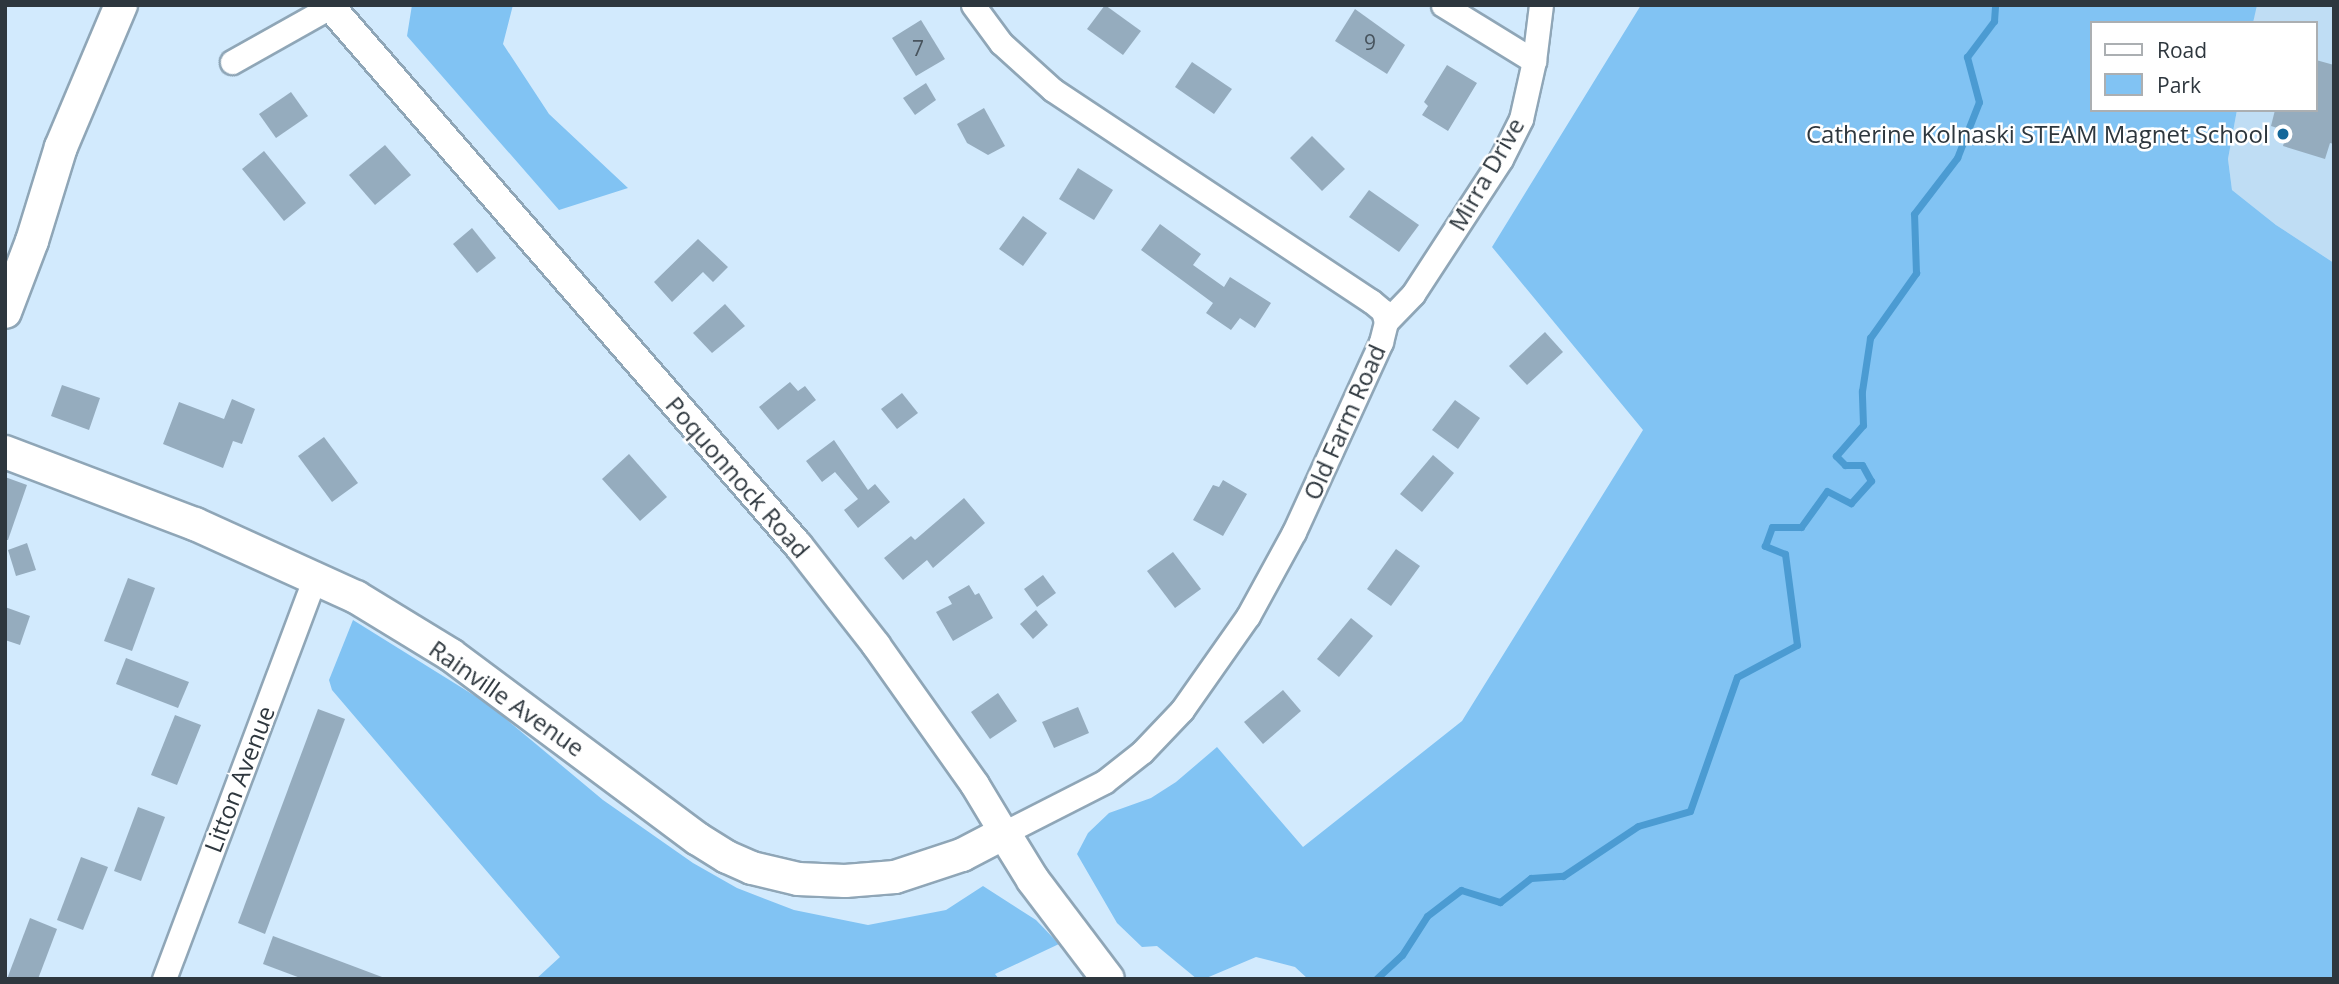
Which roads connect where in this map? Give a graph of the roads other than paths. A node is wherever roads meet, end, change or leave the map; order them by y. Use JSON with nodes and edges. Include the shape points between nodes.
{"nodes":[{"id":1,"x":121,"y":5,"type":"edge"},
{"id":2,"x":973,"y":5,"type":"edge"},
{"id":3,"x":1443,"y":5,"type":"edge"},
{"id":4,"x":1541,"y":5,"type":"edge"},
{"id":5,"x":329,"y":6,"type":"edge"},
{"id":6,"x":1534,"y":61,"type":"junction"},
{"id":7,"x":232,"y":62,"type":"dead end"},
{"id":8,"x":5,"y":312,"type":"edge"},
{"id":9,"x":1386,"y":322,"type":"junction"},
{"id":10,"x":5,"y":452,"type":"edge"},
{"id":11,"x":314,"y":578,"type":"junction"},
{"id":12,"x":1004,"y":833,"type":"junction"},
{"id":13,"x":168,"y":978,"type":"edge"},
{"id":14,"x":1108,"y":979,"type":"edge"}],
"edges":[{"from":1,"to":8,"type":"main road","via":[[61,147]]},
{"from":2,"to":9,"type":"street","name":"Old Farm Road","via":[[1001,43],[1053,90],[1371,301],[1383,311]]},
{"from":3,"to":6,"type":"street"},
{"from":4,"to":6,"type":"street","name":"Mirra Drive"},
{"from":5,"to":7,"type":"street"},
{"from":5,"to":12,"type":"street","name":"Poquonnock Road","via":[[798,545],[876,645]]},
{"from":6,"to":9,"type":"street","name":"Mirra Drive","via":[[1521,119],[1501,159],[1413,294]]},
{"from":9,"to":12,"type":"street","name":"Old Farm Road","via":[[1294,532],[1248,616],[1182,710],[1142,752],[1104,782]]},
{"from":10,"to":11,"type":"main road","name":"Rainville Avenue","via":[[195,524]]},
{"from":11,"to":12,"type":"main road","name":"Rainville Avenue","via":[[356,597],[450,655],[698,839],[752,868],[798,879],[895,877],[962,855]]},
{"from":11,"to":13,"type":"street","name":"Litton Avenue"},
{"from":12,"to":14,"type":"main road","name":"Poquonnock Road","via":[[1033,880]]}]}
